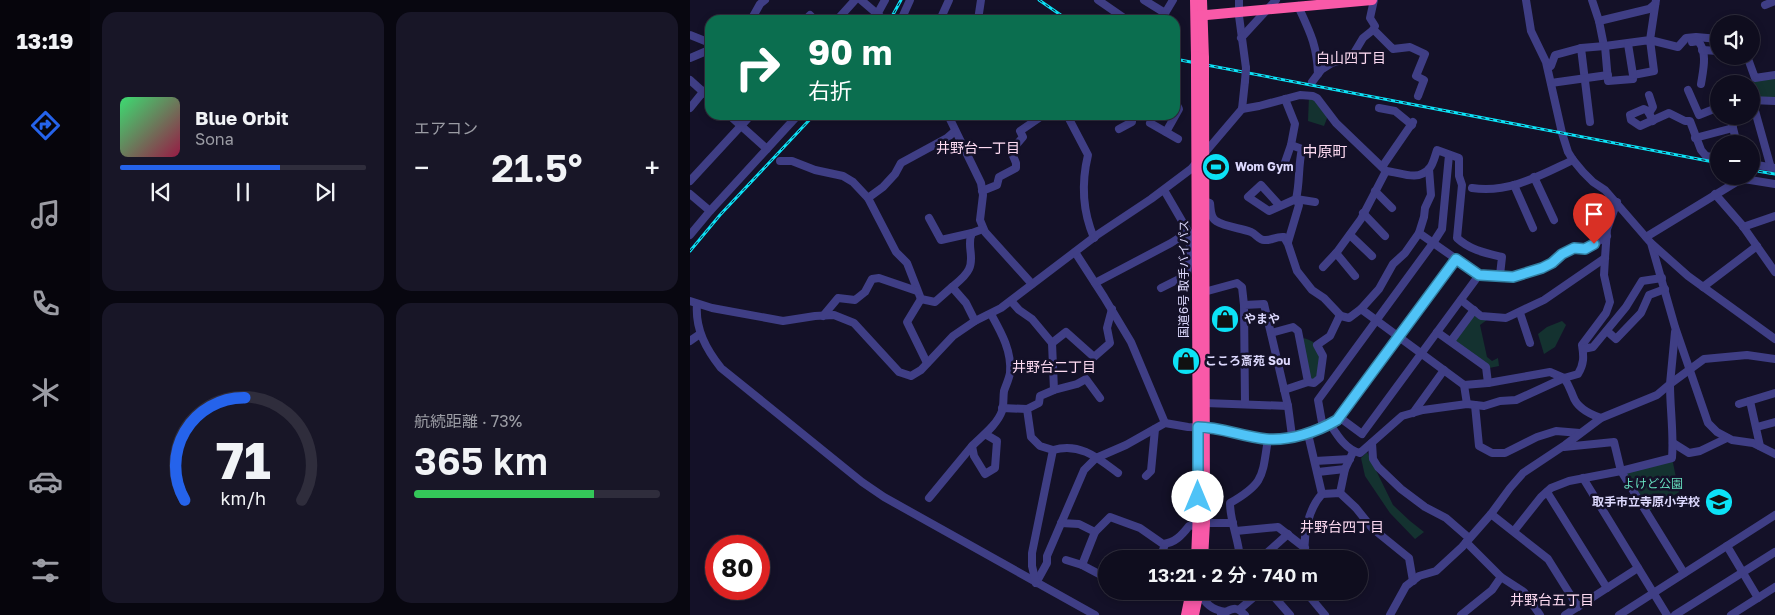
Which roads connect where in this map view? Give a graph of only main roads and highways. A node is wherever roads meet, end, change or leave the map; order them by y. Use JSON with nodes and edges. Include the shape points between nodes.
{"nodes":[{"id":1,"x":1195,"y":0,"type":"edge"},
{"id":2,"x":1202,"y":0,"type":"edge"},
{"id":3,"x":1373,"y":0,"type":"edge"},
{"id":4,"x":1199,"y":16,"type":"junction"},
{"id":5,"x":1200,"y":75,"type":"junction"},
{"id":6,"x":1201,"y":427,"type":"junction"},
{"id":7,"x":1201,"y":524,"type":"junction"},
{"id":8,"x":1197,"y":550,"type":"edge"},
{"id":9,"x":1202,"y":550,"type":"edge"},
{"id":10,"x":1189,"y":600,"type":"edge"},
{"id":11,"x":1197,"y":600,"type":"edge"},
{"id":12,"x":1186,"y":615,"type":"edge"},
{"id":13,"x":1194,"y":615,"type":"edge"}],
"edges":[{"from":1,"to":4,"type":"highway","name":"国道6号 取手バイパス"},
{"from":2,"to":4,"type":"highway","name":"国道6号 取手バイパス"},
{"from":3,"to":4,"type":"highway"},
{"from":4,"to":5,"type":"highway","name":"国道6号 取手バイパス","bridge":true},
{"from":5,"to":6,"type":"highway","name":"国道6号 取手バイパス","via":[[1193,244]]},
{"from":5,"to":6,"type":"highway","name":"国道6号 取手バイパス","via":[[1205,403]]},
{"from":6,"to":7,"type":"highway","name":"国道6号 取手バイパス"},
{"from":7,"to":8,"type":"highway","name":"国道6号 取手バイパス"},
{"from":7,"to":9,"type":"highway","name":"国道6号 取手バイパス"},
{"from":10,"to":12,"type":"highway"},
{"from":11,"to":13,"type":"highway"}]}
